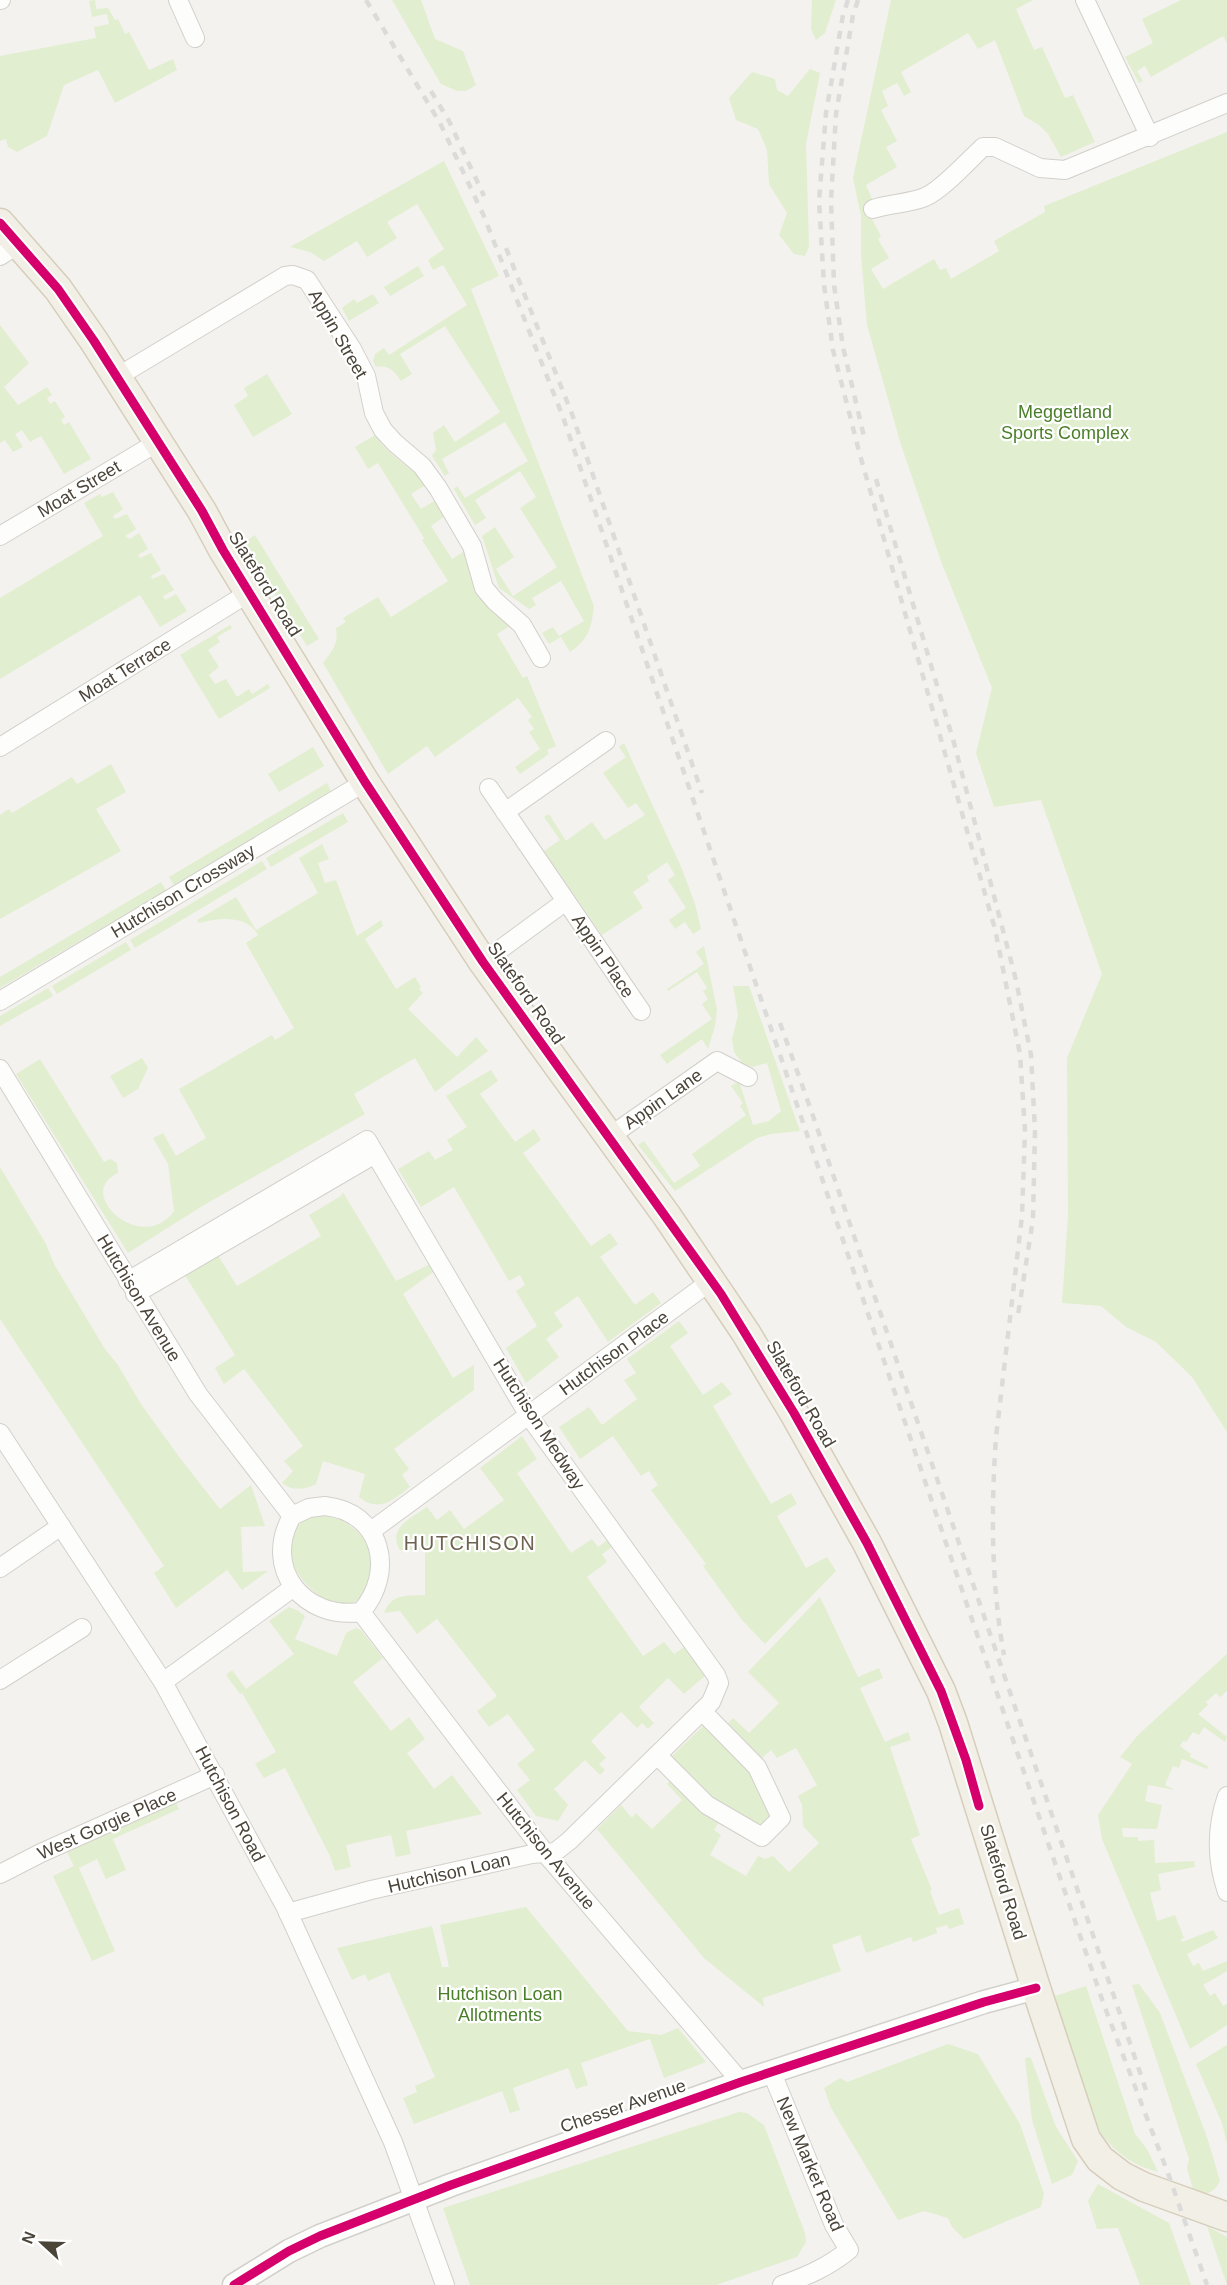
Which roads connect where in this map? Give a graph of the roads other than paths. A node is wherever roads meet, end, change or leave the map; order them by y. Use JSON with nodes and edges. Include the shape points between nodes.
{"nodes":[{"id":1,"x":178,"y":0,"type":"edge"},
{"id":2,"x":1085,"y":0,"type":"edge"},
{"id":3,"x":195,"y":38,"type":"dead end"},
{"id":4,"x":1227,"y":103,"type":"edge"},
{"id":5,"x":1150,"y":137,"type":"junction"},
{"id":6,"x":873,"y":208,"type":"dead end"},
{"id":7,"x":0,"y":223,"type":"edge"},
{"id":8,"x":10,"y":250,"type":"edge"},
{"id":9,"x":117,"y":377,"type":"junction"},
{"id":10,"x":158,"y":442,"type":"junction"},
{"id":11,"x":0,"y":536,"type":"edge"},
{"id":12,"x":250,"y":592,"type":"junction"},
{"id":13,"x":541,"y":658,"type":"dead end"},
{"id":14,"x":606,"y":741,"type":"dead end"},
{"id":15,"x":0,"y":747,"type":"edge"},
{"id":16,"x":365,"y":782,"type":"junction"},
{"id":17,"x":489,"y":788,"type":"dead end"},
{"id":18,"x":505,"y":812,"type":"junction"},
{"id":19,"x":566,"y":901,"type":"junction"},
{"id":20,"x":483,"y":962,"type":"junction"},
{"id":21,"x":0,"y":1001,"type":"edge"},
{"id":22,"x":640,"y":1011,"type":"dead end"},
{"id":23,"x":0,"y":1070,"type":"edge"},
{"id":24,"x":748,"y":1077,"type":"dead end"},
{"id":25,"x":609,"y":1137,"type":"junction"},
{"id":26,"x":711,"y":1281,"type":"junction"},
{"id":27,"x":132,"y":1287,"type":"junction"},
{"id":28,"x":529,"y":1416,"type":"junction"},
{"id":29,"x":0,"y":1433,"type":"edge"},
{"id":30,"x":292,"y":1516,"type":"junction"},
{"id":31,"x":61,"y":1526,"type":"junction"},
{"id":32,"x":371,"y":1531,"type":"junction"},
{"id":33,"x":0,"y":1568,"type":"edge"},
{"id":34,"x":294,"y":1587,"type":"junction"},
{"id":35,"x":362,"y":1612,"type":"junction"},
{"id":36,"x":82,"y":1628,"type":"dead end"},
{"id":37,"x":0,"y":1680,"type":"edge"},
{"id":38,"x":163,"y":1682,"type":"junction"},
{"id":39,"x":719,"y":1683,"type":"joint"},
{"id":40,"x":702,"y":1711,"type":"junction"},
{"id":41,"x":657,"y":1755,"type":"junction"},
{"id":42,"x":215,"y":1775,"type":"junction"},
{"id":43,"x":1227,"y":1796,"type":"edge"},
{"id":44,"x":545,"y":1853,"type":"junction"},
{"id":45,"x":0,"y":1874,"type":"edge"},
{"id":46,"x":1227,"y":1893,"type":"edge"},
{"id":47,"x":288,"y":1913,"type":"junction"},
{"id":48,"x":1036,"y":1988,"type":"junction"},
{"id":49,"x":772,"y":2073,"type":"junction"},
{"id":50,"x":741,"y":2082,"type":"junction"},
{"id":51,"x":414,"y":2200,"type":"junction"},
{"id":52,"x":1227,"y":2217,"type":"edge"},
{"id":53,"x":234,"y":2285,"type":"edge"},
{"id":54,"x":445,"y":2285,"type":"edge"},
{"id":55,"x":782,"y":2285,"type":"edge"}],
"edges":[{"from":1,"to":3,"type":"street"},
{"from":2,"to":5,"type":"street"},
{"from":4,"to":5,"type":"street"},
{"from":5,"to":6,"type":"street","via":[[1065,170],[1040,168],[995,147],[983,147],[928,196]]},
{"from":7,"to":8,"type":"main road","name":"Slateford Road"},
{"from":8,"to":9,"type":"main road","name":"Slateford Road","via":[[58,289]]},
{"from":9,"to":10,"type":"main road","name":"Slateford Road"},
{"from":9,"to":13,"type":"street","name":"Appin Street","via":[[285,276],[307,280],[366,376],[374,413],[383,430],[422,466],[438,488],[472,546],[484,588],[522,626]]},
{"from":10,"to":11,"type":"street","name":"Moat Street"},
{"from":10,"to":12,"type":"main road","name":"Slateford Road"},
{"from":12,"to":15,"type":"street","name":"Moat Terrace"},
{"from":12,"to":16,"type":"main road","name":"Slateford Road"},
{"from":14,"to":18,"type":"street"},
{"from":16,"to":20,"type":"main road","name":"Slateford Road"},
{"from":16,"to":21,"type":"street","name":"Hutchison Crossway"},
{"from":17,"to":18,"type":"street","name":"Appin Place"},
{"from":18,"to":19,"type":"street","name":"Appin Place"},
{"from":19,"to":20,"type":"street","name":"Appin Place"},
{"from":19,"to":22,"type":"street","name":"Appin Place"},
{"from":20,"to":25,"type":"main road","name":"Slateford Road"},
{"from":23,"to":27,"type":"street","name":"Hutchison Avenue"},
{"from":24,"to":25,"type":"street","name":"Appin Lane","via":[[717,1061]]},
{"from":25,"to":26,"type":"main road","name":"Slateford Road"},
{"from":26,"to":28,"type":"street","name":"Hutchison Place"},
{"from":26,"to":48,"type":"main road","name":"Slateford Road","via":[[794,1413],[867,1543],[940,1691],[966,1760]]},
{"from":27,"to":28,"type":"street","name":"Hutchison Medway","via":[[371,1147]]},
{"from":27,"to":30,"type":"street","name":"Hutchison Avenue","via":[[198,1394]]},
{"from":28,"to":32,"type":"street","name":"Hutchison Place"},
{"from":28,"to":39,"type":"street","name":"Hutchison Medway"},
{"from":29,"to":31,"type":"street","name":"Hutchison Road"},
{"from":30,"to":32,"type":"street","via":[[309,1508],[334,1507],[351,1513]]},
{"from":30,"to":34,"type":"street","via":[[282,1550]]},
{"from":31,"to":33,"type":"street"},
{"from":31,"to":38,"type":"street","name":"Hutchison Road"},
{"from":32,"to":35,"type":"street","via":[[380,1555],[380,1576]]},
{"from":34,"to":35,"type":"street","via":[[325,1610]]},
{"from":34,"to":38,"type":"street"},
{"from":35,"to":44,"type":"street","name":"Hutchison Avenue"},
{"from":36,"to":37,"type":"street"},
{"from":38,"to":42,"type":"street","name":"Hutchison Road"},
{"from":39,"to":40,"type":"street","name":"Hutchison Loan","via":[[711,1702]]},
{"from":40,"to":41,"type":"street","name":"Hutchison Loan"},
{"from":40,"to":41,"type":"street","via":[[757,1767],[781,1818],[762,1837],[707,1805]]},
{"from":41,"to":44,"type":"street","name":"Hutchison Loan","via":[[561,1849]]},
{"from":42,"to":45,"type":"street","name":"West Gorgie Place"},
{"from":42,"to":47,"type":"street","name":"Hutchison Road"},
{"from":43,"to":46,"type":"street","via":[[1218,1850]]},
{"from":44,"to":47,"type":"street","name":"Hutchison Loan","via":[[371,1890]]},
{"from":44,"to":50,"type":"street","name":"Hutchison Avenue"},
{"from":47,"to":51,"type":"street","name":"Hutchison Road","via":[[393,2142]]},
{"from":48,"to":49,"type":"street","name":"Chesser Avenue"},
{"from":48,"to":52,"type":"main road","name":"Slateford Road","via":[[1077,2115],[1093,2150],[1122,2176]]},
{"from":49,"to":50,"type":"street","name":"Chesser Avenue"},
{"from":49,"to":55,"type":"street","name":"New Market Road","via":[[834,2225],[849,2250],[813,2274]]},
{"from":50,"to":51,"type":"street","name":"Chesser Avenue"},
{"from":51,"to":53,"type":"street","name":"Chesser Avenue","via":[[320,2236]]},
{"from":51,"to":54,"type":"street","name":"Hutchison Road"}]}
